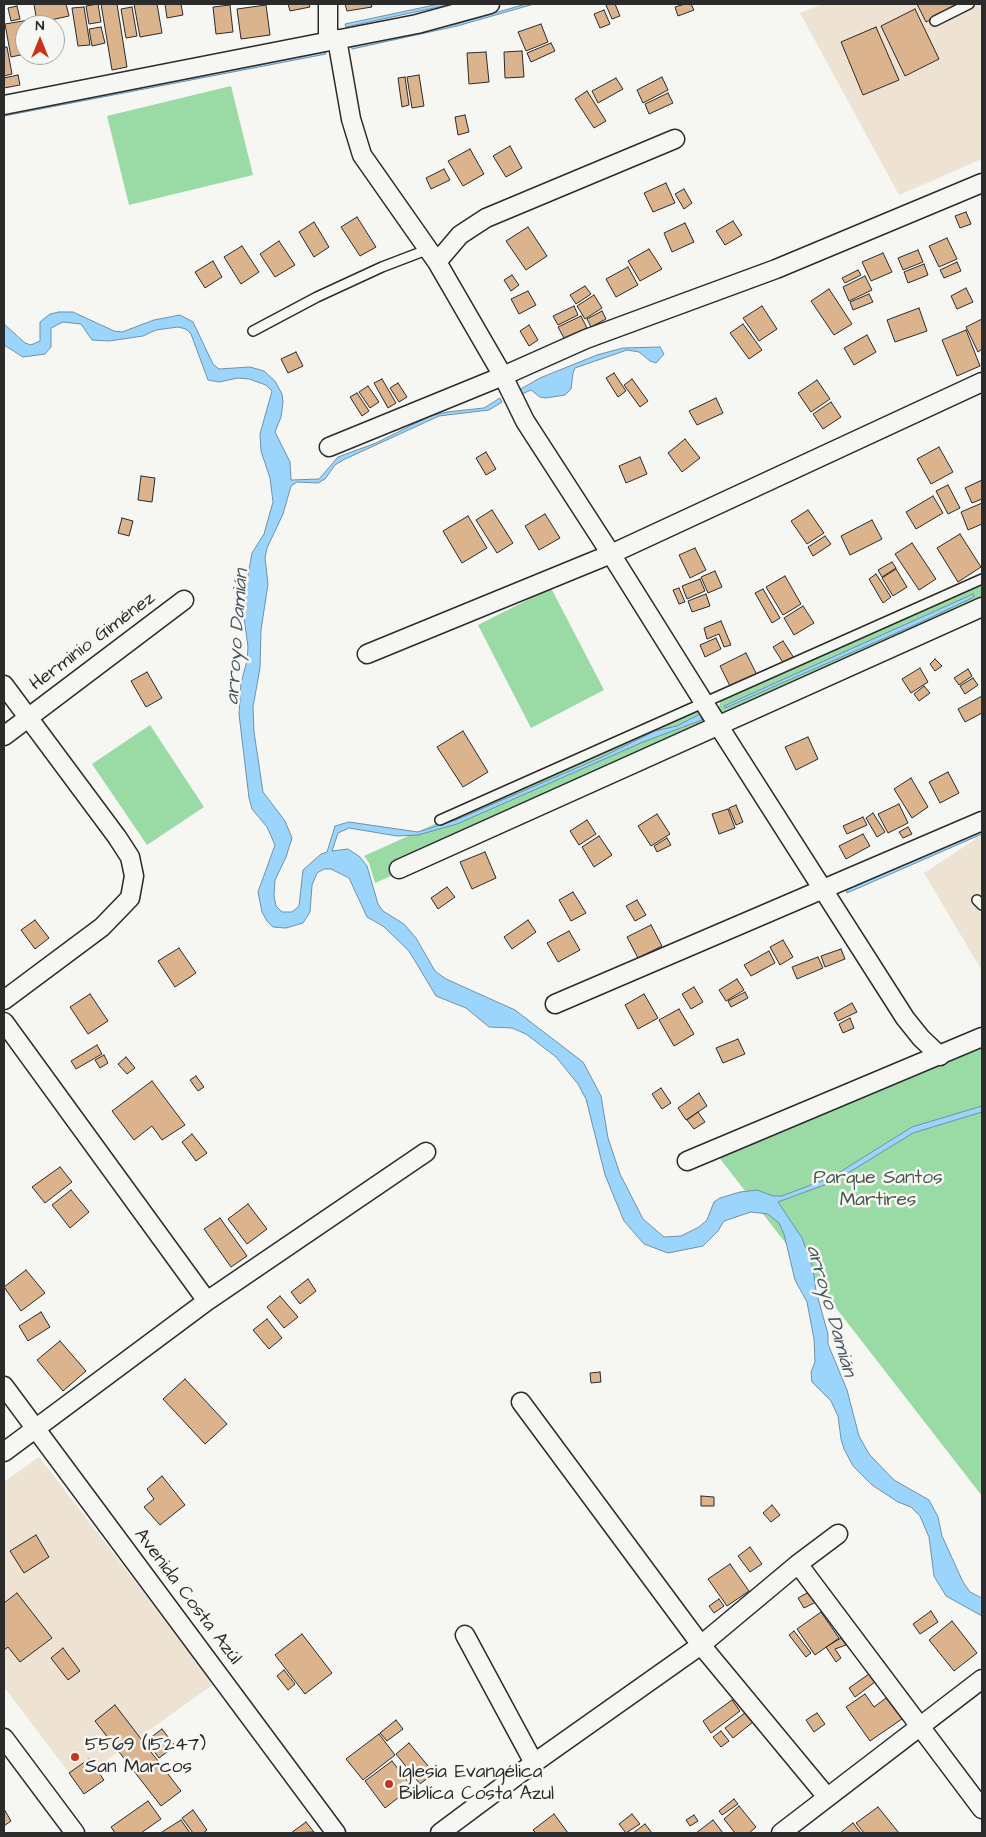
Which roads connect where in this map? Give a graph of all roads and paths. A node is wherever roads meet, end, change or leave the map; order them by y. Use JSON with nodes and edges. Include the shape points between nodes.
{"nodes":[{"id":1,"x":328,"y":4,"type":"edge"},
{"id":2,"x":490,"y":4,"type":"edge"},
{"id":3,"x":969,"y":4,"type":"edge"},
{"id":4,"x":935,"y":21,"type":"dead end"},
{"id":5,"x":332,"y":40,"type":"junction"},
{"id":6,"x":4,"y":105,"type":"edge"},
{"id":7,"x":675,"y":139,"type":"dead end"},
{"id":8,"x":982,"y":183,"type":"edge"},
{"id":9,"x":433,"y":256,"type":"junction"},
{"id":10,"x":253,"y":331,"type":"dead end"},
{"id":11,"x":503,"y":376,"type":"junction"},
{"id":12,"x":982,"y":382,"type":"edge"},
{"id":13,"x":330,"y":446,"type":"dead end"},
{"id":14,"x":612,"y":554,"type":"junction"},
{"id":15,"x":982,"y":578,"type":"edge"},
{"id":16,"x":184,"y":600,"type":"dead end"},
{"id":17,"x":982,"y":607,"type":"edge"},
{"id":18,"x":367,"y":654,"type":"dead end"},
{"id":19,"x":4,"y":686,"type":"edge"},
{"id":20,"x":703,"y":702,"type":"junction"},
{"id":21,"x":28,"y":718,"type":"junction"},
{"id":22,"x":718,"y":726,"type":"junction"},
{"id":23,"x":4,"y":736,"type":"edge"},
{"id":24,"x":440,"y":820,"type":"dead end"},
{"id":25,"x":982,"y":821,"type":"edge"},
{"id":26,"x":399,"y":869,"type":"dead end"},
{"id":27,"x":824,"y":890,"type":"junction"},
{"id":28,"x":4,"y":1000,"type":"edge"},
{"id":29,"x":555,"y":1004,"type":"dead end"},
{"id":30,"x":4,"y":1022,"type":"edge"},
{"id":31,"x":982,"y":1037,"type":"edge"},
{"id":32,"x":940,"y":1056,"type":"junction"},
{"id":33,"x":426,"y":1152,"type":"dead end"},
{"id":34,"x":687,"y":1161,"type":"dead end"},
{"id":35,"x":206,"y":1301,"type":"junction"},
{"id":36,"x":4,"y":1386,"type":"edge"},
{"id":37,"x":521,"y":1402,"type":"dead end"},
{"id":38,"x":36,"y":1429,"type":"junction"},
{"id":39,"x":4,"y":1452,"type":"edge"},
{"id":40,"x":838,"y":1534,"type":"dead end"},
{"id":41,"x":798,"y":1564,"type":"junction"},
{"id":42,"x":466,"y":1635,"type":"dead end"},
{"id":43,"x":701,"y":1645,"type":"junction"},
{"id":44,"x":982,"y":1679,"type":"edge"},
{"id":45,"x":920,"y":1727,"type":"junction"},
{"id":46,"x":4,"y":1738,"type":"edge"},
{"id":47,"x":534,"y":1763,"type":"junction"},
{"id":48,"x":827,"y":1797,"type":"junction"},
{"id":49,"x":982,"y":1809,"type":"edge"},
{"id":50,"x":75,"y":1833,"type":"edge"},
{"id":51,"x":336,"y":1833,"type":"edge"},
{"id":52,"x":440,"y":1833,"type":"edge"},
{"id":53,"x":781,"y":1833,"type":"edge"}],
"edges":[{"from":1,"to":5,"type":"street"},
{"from":2,"to":5,"type":"street","via":[[417,24]]},
{"from":3,"to":4,"type":"lane"},
{"from":5,"to":6,"type":"street"},
{"from":5,"to":9,"type":"street","via":[[362,155]]},
{"from":7,"to":9,"type":"street","via":[[486,218]]},
{"from":8,"to":11,"type":"street","via":[[776,268],[586,339]]},
{"from":9,"to":10,"type":"lane","via":[[382,267],[317,296]]},
{"from":9,"to":11,"type":"street"},
{"from":11,"to":13,"type":"street"},
{"from":11,"to":14,"type":"street","via":[[525,421]]},
{"from":12,"to":14,"type":"street"},
{"from":14,"to":18,"type":"street"},
{"from":14,"to":20,"type":"street"},
{"from":15,"to":20,"type":"lane"},
{"from":16,"to":21,"type":"street","name":"Herminio Giménez"},
{"from":17,"to":22,"type":"street"},
{"from":19,"to":21,"type":"street"},
{"from":20,"to":22,"type":"street"},
{"from":20,"to":24,"type":"lane"},
{"from":21,"to":23,"type":"street","name":"Herminio Giménez"},
{"from":21,"to":28,"type":"street","via":[[117,836],[130,857],[134,876],[130,898],[102,927]]},
{"from":22,"to":26,"type":"street"},
{"from":22,"to":27,"type":"street"},
{"from":25,"to":27,"type":"street"},
{"from":27,"to":29,"type":"street"},
{"from":27,"to":32,"type":"street","via":[[905,1018]]},
{"from":30,"to":35,"type":"street"},
{"from":31,"to":32,"type":"street"},
{"from":32,"to":34,"type":"street"},
{"from":33,"to":35,"type":"street"},
{"from":35,"to":38,"type":"street"},
{"from":36,"to":38,"type":"street","name":"Avenida Costa Azúl"},
{"from":37,"to":43,"type":"street"},
{"from":38,"to":39,"type":"street"},
{"from":38,"to":51,"type":"street","name":"Avenida Costa Azúl"},
{"from":40,"to":41,"type":"street"},
{"from":41,"to":43,"type":"street"},
{"from":41,"to":45,"type":"street"},
{"from":42,"to":47,"type":"street"},
{"from":43,"to":47,"type":"street"},
{"from":43,"to":48,"type":"street"},
{"from":44,"to":45,"type":"street"},
{"from":45,"to":48,"type":"street"},
{"from":45,"to":49,"type":"street"},
{"from":46,"to":50,"type":"street"},
{"from":47,"to":52,"type":"street"},
{"from":48,"to":53,"type":"street"}]}
